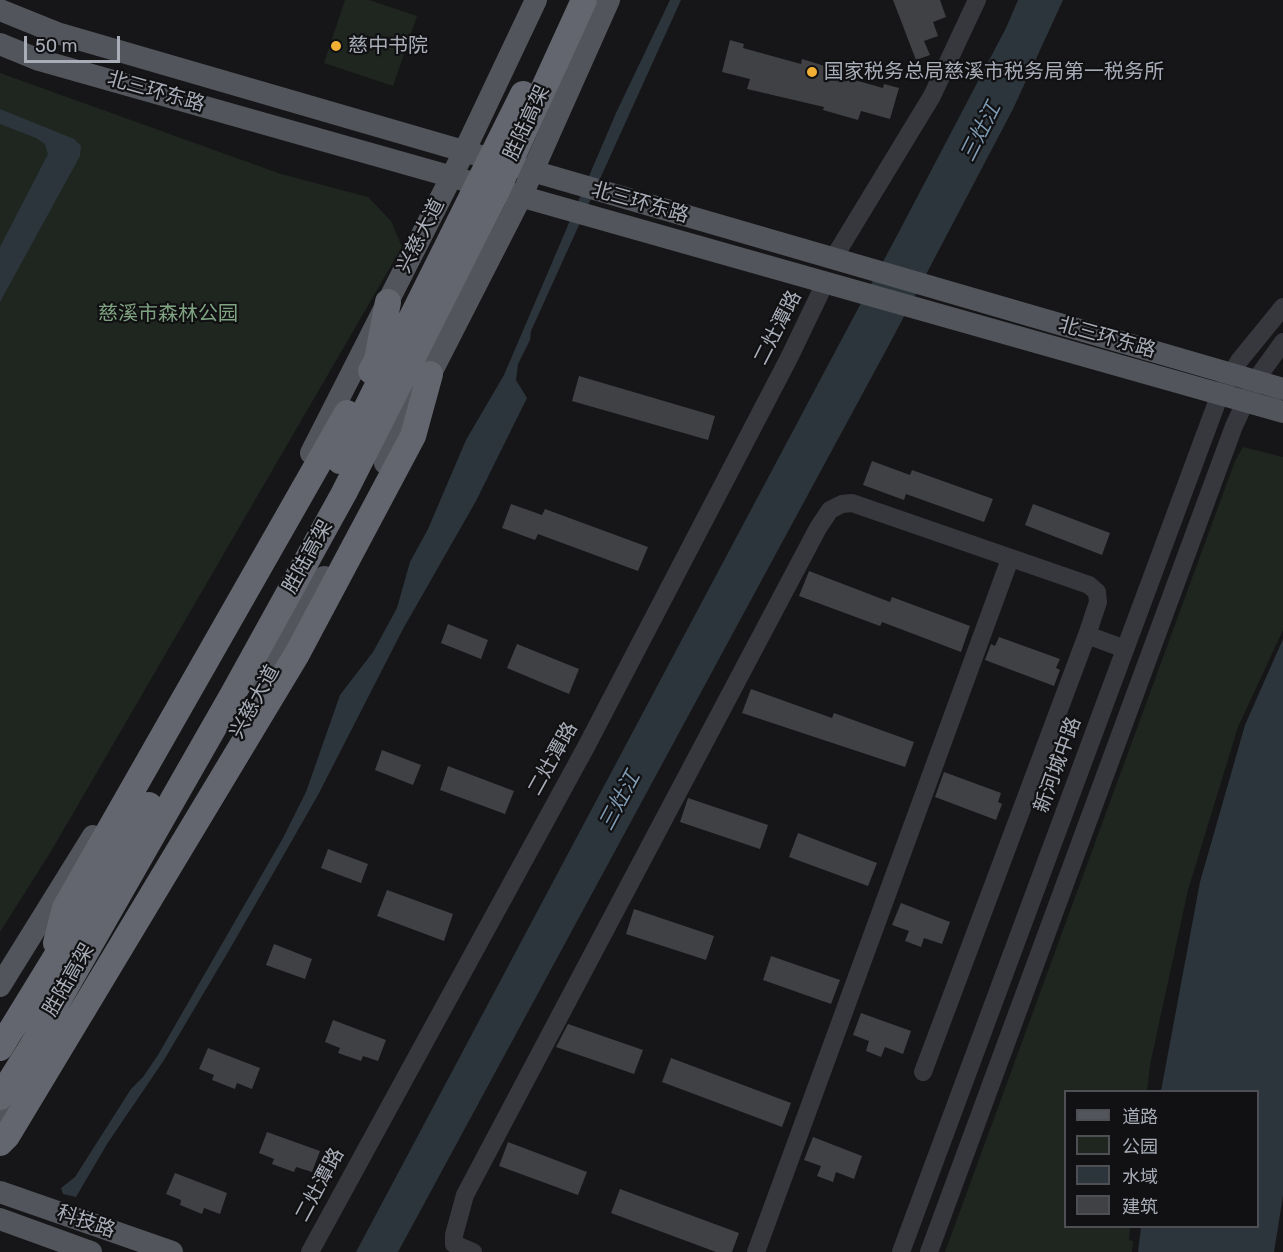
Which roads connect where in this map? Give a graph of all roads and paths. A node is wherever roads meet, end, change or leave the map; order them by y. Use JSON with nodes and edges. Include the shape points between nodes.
{"nodes":[{"id":1,"x":536,"y":0,"type":"edge"},
{"id":2,"x":567,"y":0,"type":"edge"},
{"id":3,"x":584,"y":0,"type":"edge"},
{"id":4,"x":609,"y":0,"type":"edge"},
{"id":5,"x":977,"y":0,"type":"edge"},
{"id":6,"x":0,"y":10,"type":"edge"},
{"id":7,"x":0,"y":44,"type":"edge"},
{"id":8,"x":464,"y":152,"type":"junction"},
{"id":9,"x":533,"y":171,"type":"junction"},
{"id":10,"x":453,"y":175,"type":"junction"},
{"id":11,"x":522,"y":195,"type":"junction"},
{"id":12,"x":833,"y":259,"type":"junction"},
{"id":13,"x":826,"y":281,"type":"junction"},
{"id":14,"x":388,"y":302,"type":"junction"},
{"id":15,"x":1283,"y":308,"type":"edge"},
{"id":16,"x":1283,"y":342,"type":"edge"},
{"id":17,"x":430,"y":374,"type":"junction"},
{"id":18,"x":1225,"y":384,"type":"junction"},
{"id":19,"x":1283,"y":389,"type":"edge"},
{"id":20,"x":1250,"y":391,"type":"junction"},
{"id":21,"x":1283,"y":412,"type":"edge"},
{"id":22,"x":1010,"y":559,"type":"junction"},
{"id":23,"x":1087,"y":635,"type":"junction"},
{"id":24,"x":1125,"y":649,"type":"junction"},
{"id":25,"x":49,"y":969,"type":"junction"},
{"id":26,"x":0,"y":986,"type":"edge"},
{"id":27,"x":0,"y":1048,"type":"edge"},
{"id":28,"x":923,"y":1072,"type":"dead end"},
{"id":29,"x":0,"y":1097,"type":"edge"},
{"id":30,"x":0,"y":1120,"type":"edge"},
{"id":31,"x":0,"y":1143,"type":"edge"},
{"id":32,"x":0,"y":1192,"type":"edge"},
{"id":33,"x":0,"y":1219,"type":"edge"},
{"id":34,"x":92,"y":1252,"type":"edge"},
{"id":35,"x":172,"y":1252,"type":"edge"},
{"id":36,"x":310,"y":1252,"type":"edge"},
{"id":37,"x":473,"y":1252,"type":"edge"},
{"id":38,"x":756,"y":1252,"type":"edge"},
{"id":39,"x":901,"y":1252,"type":"edge"},
{"id":40,"x":929,"y":1252,"type":"edge"}],
"edges":[{"from":1,"to":8,"type":"main road","name":"兴慈大道"},
{"from":2,"to":25,"type":"highway","name":"胜陆高架","via":[[329,485],[207,706]]},
{"from":3,"to":29,"type":"highway","name":"胜陆高架","via":[[494,197],[344,493],[233,694]]},
{"from":4,"to":9,"type":"main road","name":"兴慈大道"},
{"from":5,"to":12,"type":"street","via":[[932,96]]},
{"from":6,"to":8,"type":"main road","name":"北三环东路","via":[[57,33]]},
{"from":7,"to":10,"type":"main road","name":"北三环东路","via":[[39,60]]},
{"from":8,"to":9,"type":"main road","name":"北三环东路"},
{"from":8,"to":10,"type":"main road","name":"兴慈大道"},
{"from":9,"to":11,"type":"main road","name":"兴慈大道"},
{"from":9,"to":12,"type":"main road","name":"北三环东路"},
{"from":10,"to":11,"type":"main road","name":"北三环东路"},
{"from":10,"to":14,"type":"main road","name":"兴慈大道"},
{"from":11,"to":13,"type":"main road","name":"北三环东路"},
{"from":11,"to":17,"type":"main road","name":"兴慈大道"},
{"from":12,"to":18,"type":"main road","name":"北三环东路"},
{"from":13,"to":18,"type":"main road","name":"北三环东路"},
{"from":13,"to":36,"type":"street","name":"二灶潭路","via":[[586,747]]},
{"from":14,"to":25,"type":"highway","via":[[376,360],[65,908]]},
{"from":14,"to":26,"type":"main road","name":"兴慈大道","via":[[228,616]]},
{"from":15,"to":18,"type":"street","name":"新河城中路"},
{"from":16,"to":20,"type":"street"},
{"from":17,"to":30,"type":"main road","name":"兴慈大道","via":[[364,504],[231,744]]},
{"from":17,"to":31,"type":"highway","via":[[413,436],[297,654]]},
{"from":18,"to":20,"type":"main road","name":"北三环东路"},
{"from":18,"to":24,"type":"street","name":"新河城中路"},
{"from":19,"to":20,"type":"main road","name":"北三环东路"},
{"from":20,"to":21,"type":"main road","name":"北三环东路"},
{"from":20,"to":40,"type":"street"},
{"from":22,"to":23,"type":"street","via":[[1089,585],[1097,592],[1098,602]]},
{"from":22,"to":37,"type":"street","via":[[852,503],[830,510],[465,1195],[454,1244]]},
{"from":22,"to":38,"type":"street"},
{"from":23,"to":24,"type":"street"},
{"from":23,"to":28,"type":"street"},
{"from":24,"to":39,"type":"street","name":"新河城中路"},
{"from":25,"to":27,"type":"highway","name":"胜陆高架"},
{"from":32,"to":35,"type":"main road","name":"科技路"},
{"from":33,"to":34,"type":"main road","name":"科技路"}]}
